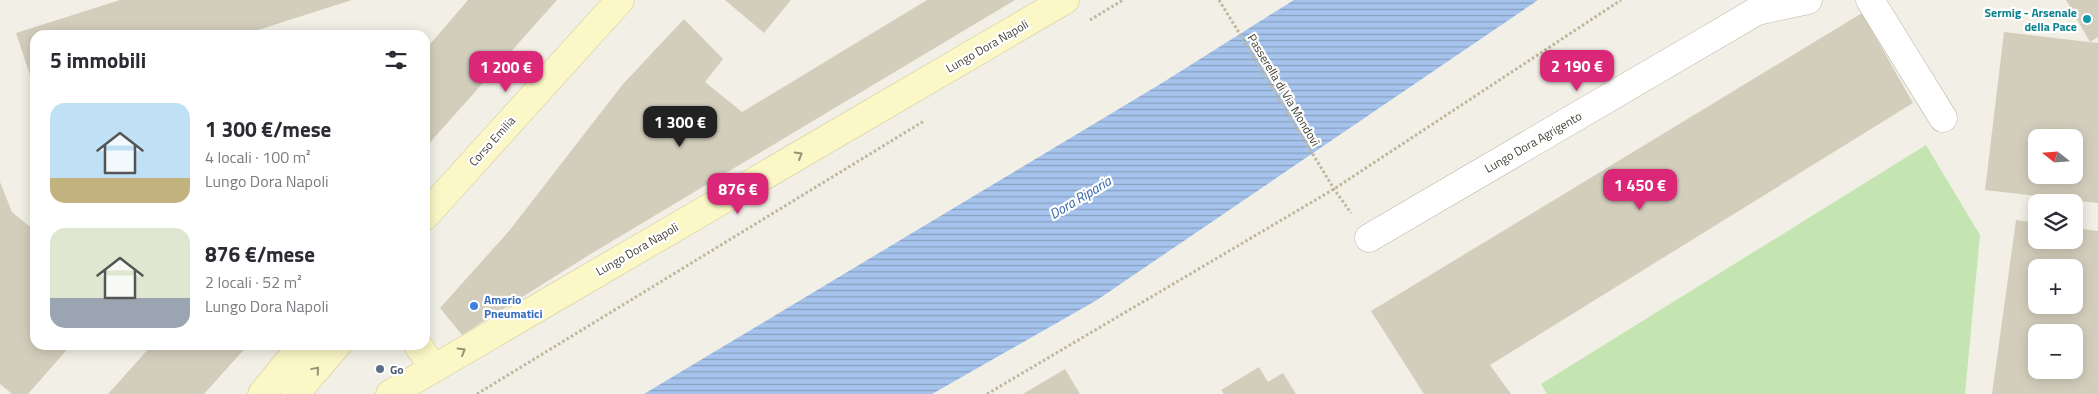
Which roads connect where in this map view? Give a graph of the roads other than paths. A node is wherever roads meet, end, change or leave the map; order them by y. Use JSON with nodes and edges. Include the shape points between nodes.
{"nodes":[{"id":1,"x":620,"y":0,"type":"edge"},
{"id":2,"x":1065,"y":0,"type":"edge"},
{"id":3,"x":1808,"y":0,"type":"edge"},
{"id":4,"x":1870,"y":0,"type":"edge"},
{"id":5,"x":1943,"y":118,"type":"dead end"},
{"id":6,"x":430,"y":210,"type":"edge"},
{"id":7,"x":1369,"y":238,"type":"dead end"},
{"id":8,"x":298,"y":350,"type":"edge"},
{"id":9,"x":333,"y":350,"type":"edge"},
{"id":10,"x":421,"y":350,"type":"edge"},
{"id":11,"x":433,"y":368,"type":"junction"},
{"id":12,"x":262,"y":394,"type":"edge"},
{"id":13,"x":296,"y":394,"type":"edge"},
{"id":14,"x":390,"y":394,"type":"edge"}],
"edges":[{"from":1,"to":6,"type":"street","name":"Corso Emilia"},
{"from":11,"to":2,"type":"street","name":"Lungo Dora Napoli","one_way":true},
{"from":3,"to":7,"type":"street","name":"Lungo Dora Agrigento","via":[[1757,11]]},
{"from":4,"to":5,"type":"street"},
{"from":8,"to":12,"type":"street"},
{"from":13,"to":9,"type":"street","one_way":true},
{"from":10,"to":11,"type":"street"},
{"from":11,"to":14,"type":"street","name":"Lungo Dora Napoli"}]}
